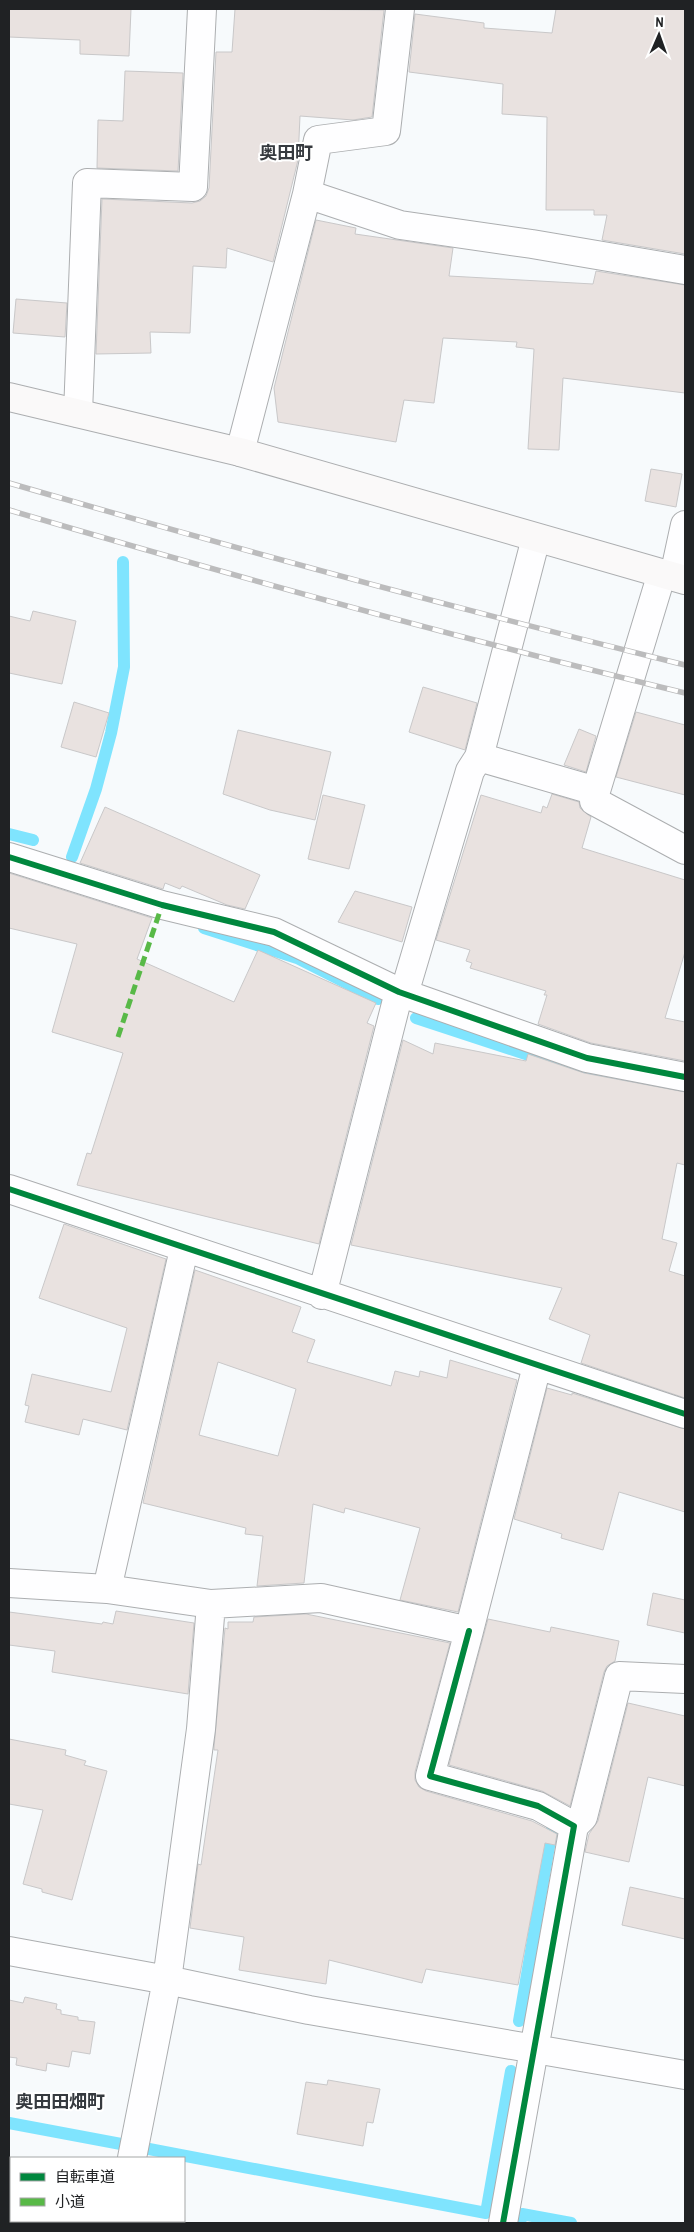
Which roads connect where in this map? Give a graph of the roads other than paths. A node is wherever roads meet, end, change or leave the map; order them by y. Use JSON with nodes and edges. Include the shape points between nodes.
{"nodes":[{"id":1,"x":202,"y":9,"type":"edge"},
{"id":2,"x":400,"y":9,"type":"edge"},
{"id":3,"x":307,"y":194,"type":"junction"},
{"id":4,"x":685,"y":270,"type":"edge"},
{"id":5,"x":9,"y":397,"type":"edge"},
{"id":6,"x":78,"y":413,"type":"junction"},
{"id":7,"x":240,"y":452,"type":"junction"},
{"id":8,"x":685,"y":525,"type":"edge"},
{"id":9,"x":536,"y":538,"type":"junction"},
{"id":10,"x":674,"y":576,"type":"edge"},
{"id":11,"x":479,"y":757,"type":"junction"},
{"id":12,"x":596,"y":791,"type":"junction"},
{"id":13,"x":685,"y":850,"type":"edge"},
{"id":14,"x":9,"y":858,"type":"edge"},
{"id":15,"x":402,"y":993,"type":"junction"},
{"id":16,"x":685,"y":1077,"type":"edge"},
{"id":17,"x":9,"y":1189,"type":"edge"},
{"id":18,"x":184,"y":1249,"type":"junction"},
{"id":19,"x":322,"y":1295,"type":"junction"},
{"id":20,"x":538,"y":1366,"type":"junction"},
{"id":21,"x":685,"y":1414,"type":"edge"},
{"id":22,"x":9,"y":1583,"type":"edge"},
{"id":23,"x":107,"y":1589,"type":"junction"},
{"id":24,"x":211,"y":1604,"type":"junction"},
{"id":25,"x":469,"y":1631,"type":"junction"},
{"id":26,"x":685,"y":1679,"type":"edge"},
{"id":27,"x":574,"y":1826,"type":"junction"},
{"id":28,"x":9,"y":1951,"type":"edge"},
{"id":29,"x":167,"y":1980,"type":"junction"},
{"id":30,"x":535,"y":2050,"type":"junction"},
{"id":31,"x":685,"y":2075,"type":"edge"},
{"id":32,"x":132,"y":2157,"type":"edge"},
{"id":33,"x":503,"y":2223,"type":"edge"}],
"edges":[{"from":1,"to":6,"type":"street","via":[[193,187],[87,183]]},
{"from":2,"to":3,"type":"street","via":[[386,131],[318,140]]},
{"from":3,"to":4,"type":"street","via":[[400,225]]},
{"from":3,"to":7,"type":"street"},
{"from":5,"to":6,"type":"street"},
{"from":6,"to":7,"type":"street"},
{"from":7,"to":9,"type":"street"},
{"from":8,"to":10,"type":"street"},
{"from":9,"to":10,"type":"street"},
{"from":9,"to":11,"type":"street"},
{"from":10,"to":12,"type":"street"},
{"from":11,"to":12,"type":"street"},
{"from":11,"to":15,"type":"street","via":[[470,772]]},
{"from":12,"to":13,"type":"street","via":[[594,801]]},
{"from":14,"to":15,"type":"street","via":[[162,906],[274,932]]},
{"from":15,"to":16,"type":"street","via":[[587,1058]]},
{"from":15,"to":19,"type":"street"},
{"from":17,"to":18,"type":"street"},
{"from":18,"to":19,"type":"street"},
{"from":18,"to":23,"type":"street"},
{"from":19,"to":20,"type":"street"},
{"from":20,"to":21,"type":"street"},
{"from":20,"to":25,"type":"street"},
{"from":22,"to":23,"type":"street"},
{"from":23,"to":24,"type":"street"},
{"from":24,"to":25,"type":"street","via":[[321,1598]]},
{"from":24,"to":29,"type":"street","via":[[201,1729]]},
{"from":25,"to":27,"type":"street","via":[[430,1776],[538,1806]]},
{"from":26,"to":27,"type":"street","via":[[619,1676],[583,1817]]},
{"from":27,"to":30,"type":"street"},
{"from":28,"to":29,"type":"street"},
{"from":29,"to":30,"type":"street","via":[[309,2010]]},
{"from":29,"to":32,"type":"street"},
{"from":30,"to":31,"type":"street"},
{"from":30,"to":33,"type":"street"}]}
